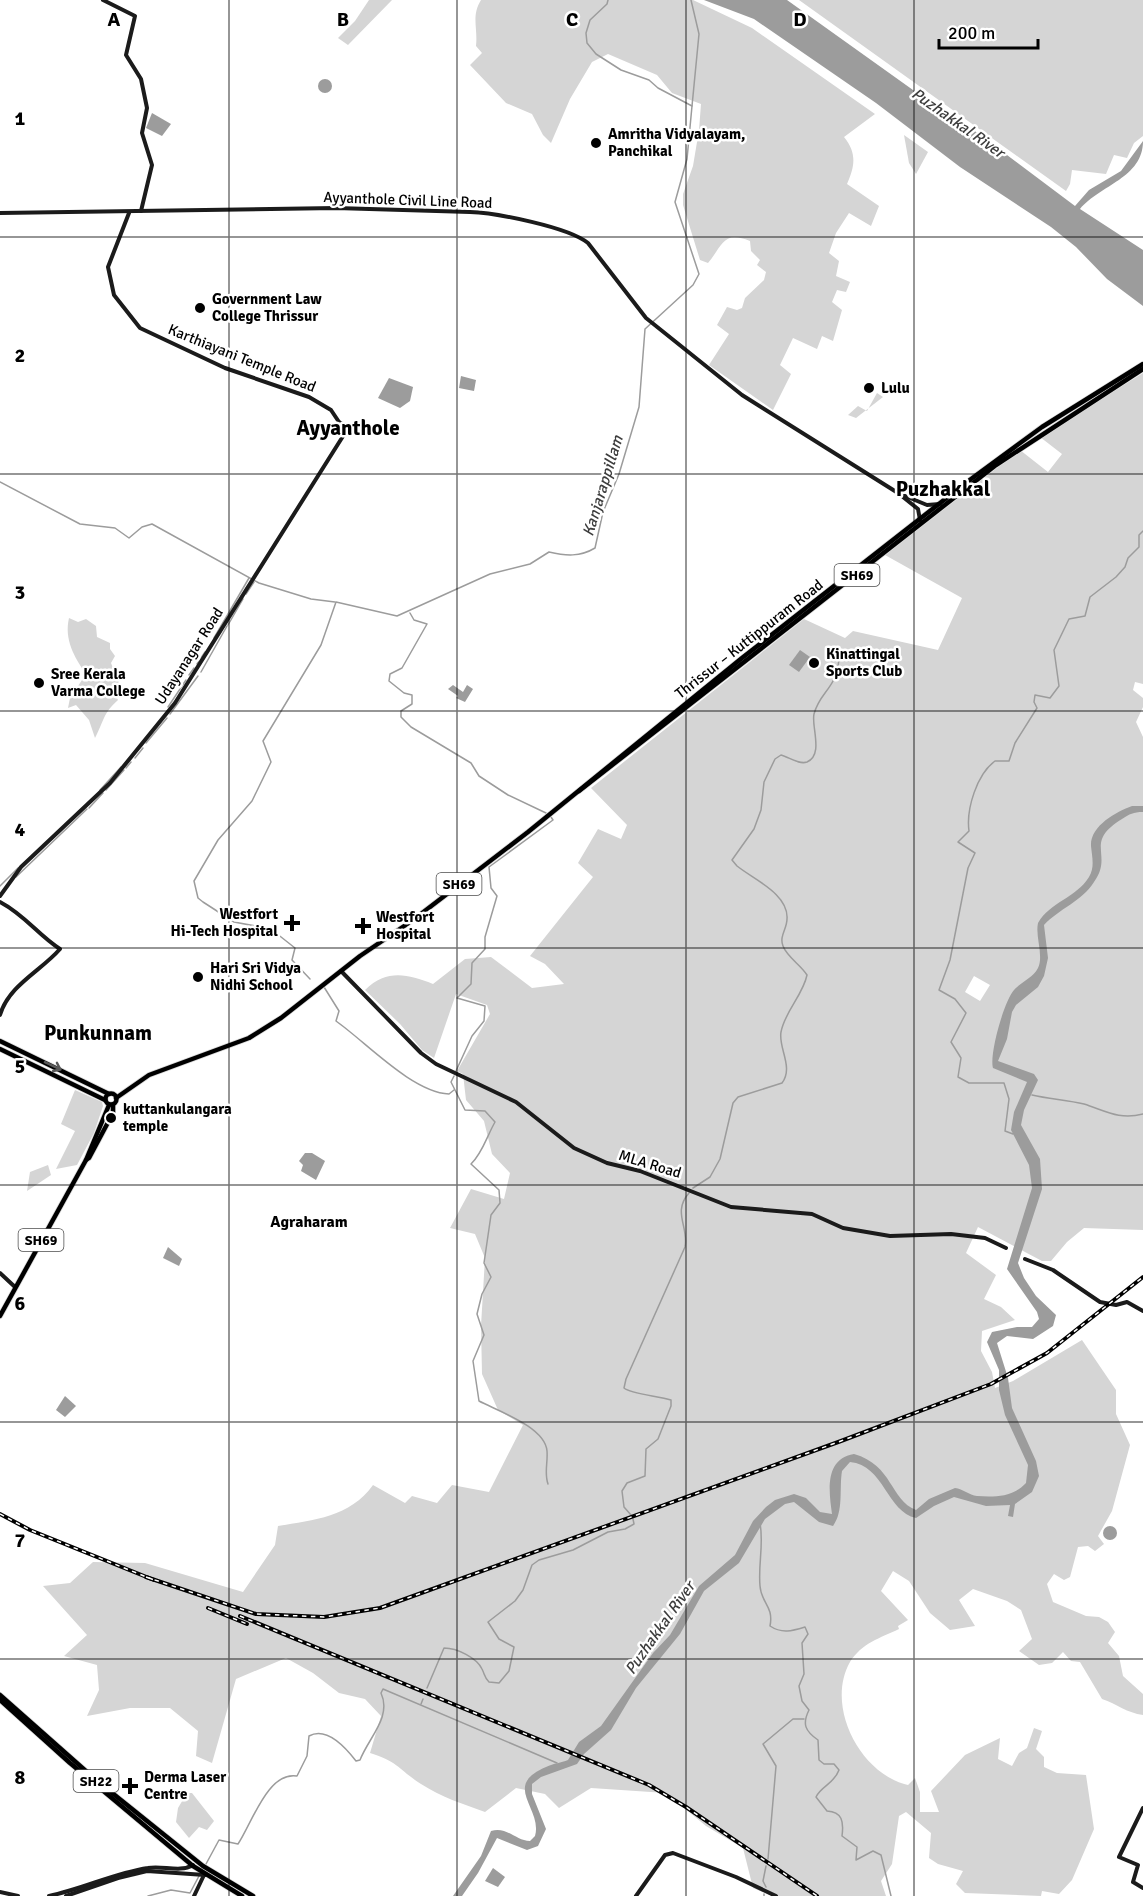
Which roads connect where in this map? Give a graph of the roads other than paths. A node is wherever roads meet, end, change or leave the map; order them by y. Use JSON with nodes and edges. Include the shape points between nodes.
{"nodes":[{"id":1,"x":104,"y":0,"type":"edge"},
{"id":2,"x":141,"y":212,"type":"junction"},
{"id":3,"x":0,"y":213,"type":"edge"},
{"id":4,"x":129,"y":213,"type":"junction"},
{"id":5,"x":1143,"y":364,"type":"edge"},
{"id":6,"x":1143,"y":369,"type":"edge"},
{"id":7,"x":345,"y":430,"type":"joint"},
{"id":8,"x":1028,"y":440,"type":"junction"},
{"id":9,"x":898,"y":493,"type":"junction"},
{"id":10,"x":940,"y":503,"type":"junction"},
{"id":11,"x":920,"y":520,"type":"junction"},
{"id":12,"x":578,"y":792,"type":"junction"},
{"id":13,"x":0,"y":896,"type":"edge"},
{"id":14,"x":0,"y":902,"type":"edge"},
{"id":15,"x":341,"y":971,"type":"junction"},
{"id":16,"x":0,"y":1015,"type":"edge"},
{"id":17,"x":0,"y":1041,"type":"edge"},
{"id":18,"x":0,"y":1048,"type":"edge"},
{"id":19,"x":109,"y":1094,"type":"junction"},
{"id":20,"x":116,"y":1098,"type":"junction"},
{"id":21,"x":109,"y":1103,"type":"junction"},
{"id":22,"x":1006,"y":1248,"type":"dead end"},
{"id":23,"x":1025,"y":1259,"type":"dead end"},
{"id":24,"x":0,"y":1273,"type":"edge"},
{"id":25,"x":15,"y":1287,"type":"junction"},
{"id":26,"x":1143,"y":1311,"type":"edge"},
{"id":27,"x":0,"y":1316,"type":"edge"},
{"id":28,"x":0,"y":1695,"type":"edge"},
{"id":29,"x":0,"y":1700,"type":"edge"},
{"id":30,"x":1143,"y":1808,"type":"edge"},
{"id":31,"x":195,"y":1864,"type":"junction"},
{"id":32,"x":203,"y":1872,"type":"junction"},
{"id":33,"x":1143,"y":1888,"type":"edge"},
{"id":34,"x":0,"y":1892,"type":"edge"},
{"id":35,"x":18,"y":1896,"type":"edge"},
{"id":36,"x":49,"y":1896,"type":"edge"},
{"id":37,"x":66,"y":1896,"type":"edge"},
{"id":38,"x":194,"y":1896,"type":"edge"},
{"id":39,"x":243,"y":1896,"type":"edge"},
{"id":40,"x":253,"y":1896,"type":"edge"},
{"id":41,"x":636,"y":1896,"type":"edge"},
{"id":42,"x":776,"y":1896,"type":"edge"}],
"edges":[{"from":1,"to":2,"type":"street","via":[[135,16],[126,55],[141,79],[147,108],[142,133],[152,165]]},
{"from":2,"to":4,"type":"street","name":"Ayyanthole Civil Line Road"},
{"from":2,"to":9,"type":"street","name":"Ayyanthole Civil Line Road","via":[[336,208],[491,214],[580,236],[659,330],[742,395]]},
{"from":3,"to":4,"type":"street","name":"Ayyanthole Civil Line Road"},
{"from":4,"to":7,"type":"street","name":"Karthiayani Temple Road","via":[[108,275],[117,300],[137,325],[225,368],[309,397],[331,410]]},
{"from":5,"to":8,"type":"main road","name":"Thrissur – Kuttippuram Road"},
{"from":6,"to":8,"type":"main road","name":"Thrissur – Kuttippuram Road","number":"SH69"},
{"from":7,"to":13,"type":"street","name":"Udayanagar Road","via":[[192,680],[143,745],[93,800],[21,867]]},
{"from":8,"to":10,"type":"main road","name":"Thrissur – Kuttippuram Road"},
{"from":8,"to":12,"type":"main road","name":"Thrissur – Kuttippuram Road","number":"SH69"},
{"from":9,"to":10,"type":"street","name":"Ayyanthole Civil Line Road","via":[[927,505]]},
{"from":9,"to":11,"type":"street","name":"Ayyanthole Civil Line Road","via":[[916,507]]},
{"from":10,"to":11,"type":"main road","name":"Thrissur – Kuttippuram Road"},
{"from":11,"to":12,"type":"main road","name":"Thrissur – Kuttippuram Road","via":[[734,664]]},
{"from":12,"to":15,"type":"main road","name":"Thrissur – Kuttippuram Road","number":"SH69"},
{"from":14,"to":16,"type":"street","via":[[26,918],[60,949],[18,986]]},
{"from":15,"to":20,"type":"main road","name":"Thrissur – Kuttippuram Road","number":"SH69","via":[[249,1038],[149,1075]]},
{"from":15,"to":22,"type":"street","name":"MLA Road","via":[[436,1064],[516,1102],[574,1148],[607,1163],[640,1171],[731,1207],[812,1214],[843,1228],[890,1236],[951,1234],[985,1238]]},
{"from":17,"to":19,"type":"main road","one_way":true},
{"from":18,"to":21,"type":"main road"},
{"from":19,"to":20,"type":"main road"},
{"from":19,"to":21,"type":"main road","number":"SH69"},
{"from":20,"to":21,"type":"main road","number":"SH69"},
{"from":21,"to":25,"type":"main road","number":"SH69","via":[[86,1160]]},
{"from":23,"to":26,"type":"street","via":[[1053,1270],[1100,1302],[1127,1302]]},
{"from":24,"to":25,"type":"street"},
{"from":25,"to":27,"type":"main road","number":"SH69"},
{"from":28,"to":31,"type":"main road","number":"SH22"},
{"from":29,"to":31,"type":"main road","number":"SH22","via":[[70,1763]]},
{"from":30,"to":33,"type":"street","via":[[1119,1857],[1138,1865],[1133,1882]]},
{"from":31,"to":32,"type":"main road","number":"SH22"},
{"from":31,"to":36,"type":"street","via":[[128,1871]]},
{"from":32,"to":37,"type":"street","via":[[147,1871]]},
{"from":32,"to":38,"type":"street"},
{"from":32,"to":39,"type":"main road","number":"SH22"},
{"from":32,"to":40,"type":"main road","number":"SH22"},
{"from":34,"to":35,"type":"street"},
{"from":41,"to":42,"type":"street","via":[[669,1853],[728,1873]]}]}
